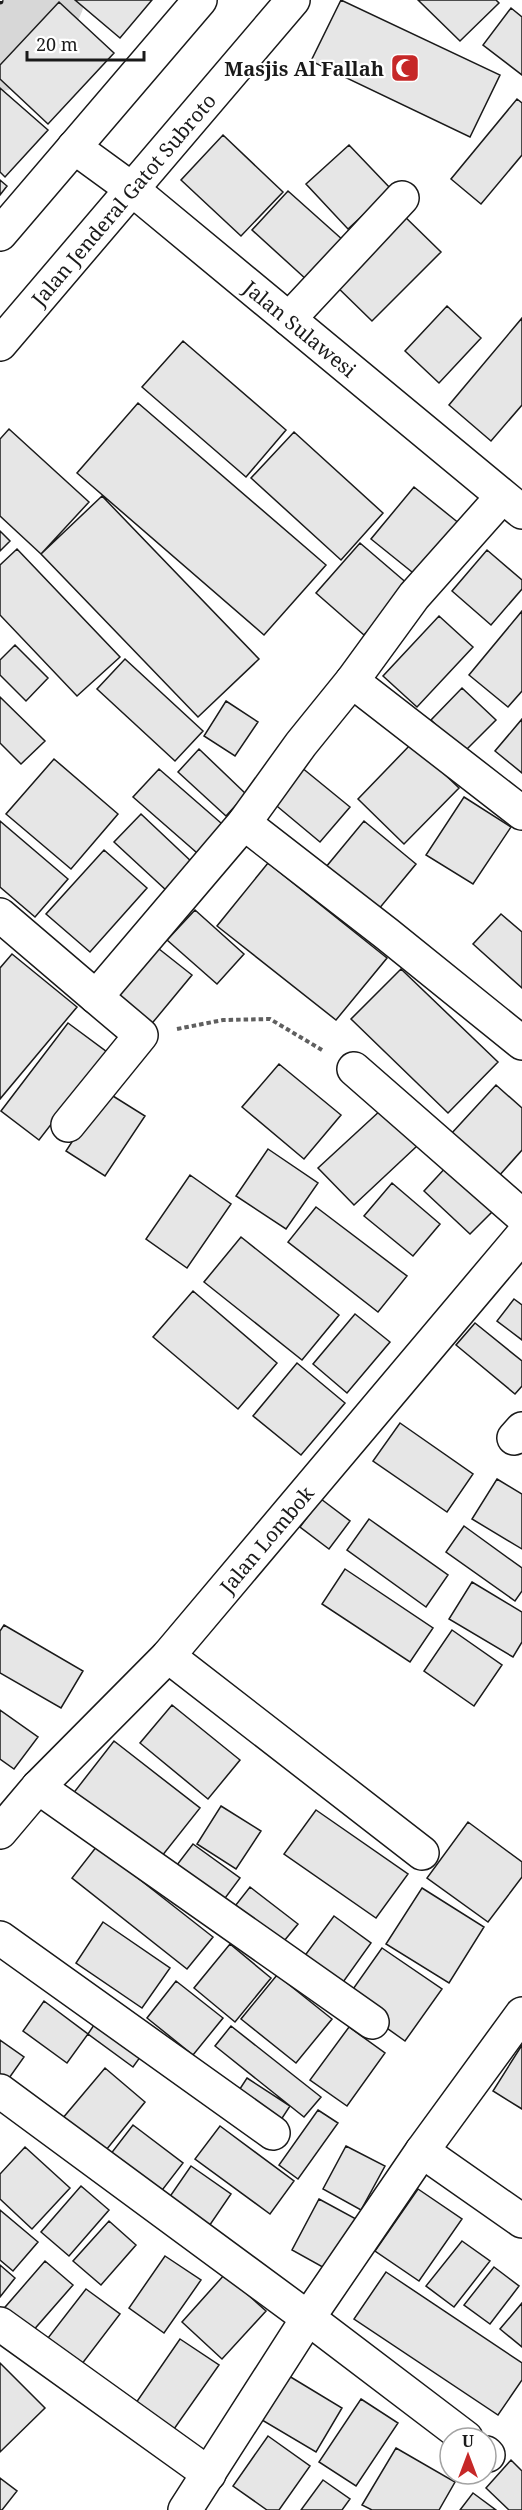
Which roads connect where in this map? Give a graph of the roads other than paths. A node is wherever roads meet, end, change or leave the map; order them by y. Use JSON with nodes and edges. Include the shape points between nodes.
{"nodes":[{"id":1,"x":200,"y":0,"type":"edge"},
{"id":2,"x":293,"y":0,"type":"edge"},
{"id":3,"x":74,"y":147,"type":"junction"},
{"id":4,"x":133,"y":190,"type":"junction"},
{"id":5,"x":402,"y":198,"type":"dead end"},
{"id":6,"x":0,"y":234,"type":"edge"},
{"id":7,"x":289,"y":319,"type":"junction"},
{"id":8,"x":0,"y":344,"type":"edge"},
{"id":9,"x":512,"y":504,"type":"edge"},
{"id":10,"x":352,"y":681,"type":"junction"},
{"id":11,"x":522,"y":813,"type":"edge"},
{"id":12,"x":244,"y":823,"type":"junction"},
{"id":13,"x":0,"y":915,"type":"edge"},
{"id":14,"x":96,"y":997,"type":"junction"},
{"id":15,"x":522,"y":1043,"type":"edge"},
{"id":16,"x":354,"y":1069,"type":"road end"},
{"id":17,"x":68,"y":1125,"type":"dead end"},
{"id":18,"x":522,"y":1216,"type":"edge"},
{"id":19,"x":519,"y":1246,"type":"edge"},
{"id":20,"x":168,"y":1656,"type":"junction"},
{"id":21,"x":38,"y":1787,"type":"junction"},
{"id":22,"x":0,"y":1832,"type":"edge"},
{"id":23,"x":422,"y":1853,"type":"dead end"},
{"id":24,"x":0,"y":1938,"type":"edge"},
{"id":25,"x":522,"y":2014,"type":"edge"},
{"id":26,"x":372,"y":2022,"type":"dead end"},
{"id":27,"x":0,"y":2091,"type":"edge"},
{"id":28,"x":273,"y":2133,"type":"dead end"},
{"id":29,"x":422,"y":2151,"type":"junction"},
{"id":30,"x":522,"y":2221,"type":"edge"},
{"id":31,"x":308,"y":2318,"type":"junction"},
{"id":32,"x":0,"y":2324,"type":"edge"},
{"id":33,"x":451,"y":2426,"type":"edge"},
{"id":34,"x":200,"y":2498,"type":"edge"}],
"edges":[{"from":1,"to":3,"type":"street"},
{"from":2,"to":4,"type":"street","name":"Jalan Jenderal Gatot Subroto"},
{"from":3,"to":4,"type":"street","name":"Jalan Sulawesi"},
{"from":3,"to":6,"type":"street"},
{"from":4,"to":7,"type":"street","name":"Jalan Sulawesi"},
{"from":4,"to":8,"type":"street","name":"Jalan Jenderal Gatot Subroto"},
{"from":5,"to":7,"type":"street"},
{"from":7,"to":9,"type":"street","name":"Jalan Sulawesi"},
{"from":9,"to":10,"type":"street","via":[[414,596]]},
{"from":10,"to":11,"type":"street"},
{"from":10,"to":12,"type":"street"},
{"from":12,"to":14,"type":"street"},
{"from":12,"to":15,"type":"street"},
{"from":13,"to":14,"type":"street"},
{"from":14,"to":17,"type":"street","via":[[141,1035]]},
{"from":16,"to":18,"type":"street"},
{"from":19,"to":20,"type":"street","name":"Jalan Lombok"},
{"from":20,"to":21,"type":"street","name":"Jalan Lombok"},
{"from":20,"to":23,"type":"street"},
{"from":21,"to":22,"type":"street","name":"Jalan Lombok"},
{"from":21,"to":26,"type":"street"},
{"from":24,"to":28,"type":"street"},
{"from":25,"to":29,"type":"street"},
{"from":27,"to":31,"type":"street"},
{"from":29,"to":30,"type":"street"},
{"from":29,"to":31,"type":"street"},
{"from":31,"to":33,"type":"street"},
{"from":31,"to":34,"type":"street"},
{"from":32,"to":34,"type":"street"}]}
